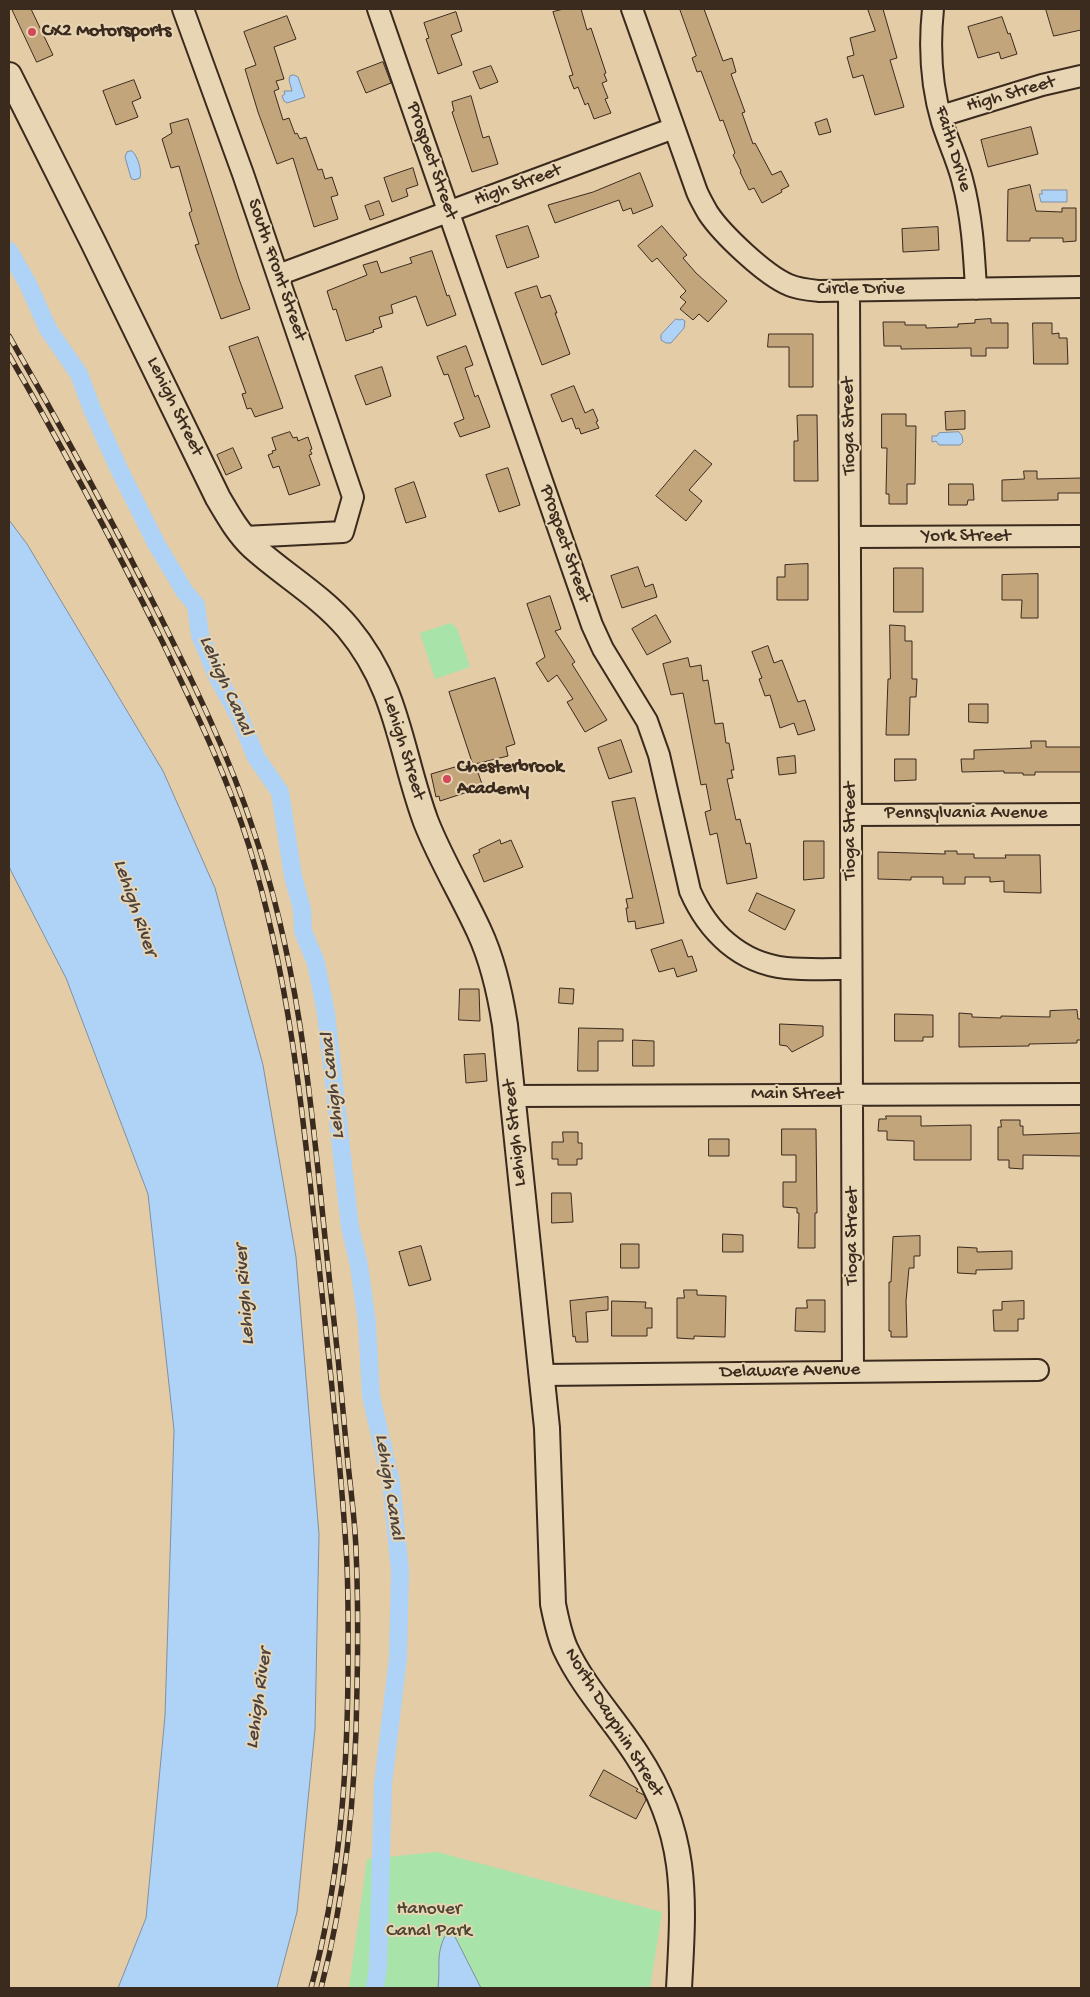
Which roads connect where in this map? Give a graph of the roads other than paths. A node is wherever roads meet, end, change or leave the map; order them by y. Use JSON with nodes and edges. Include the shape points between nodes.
{"nodes":[{"id":1,"x":183,"y":9,"type":"edge"},
{"id":2,"x":378,"y":9,"type":"edge"},
{"id":3,"x":632,"y":9,"type":"edge"},
{"id":4,"x":933,"y":9,"type":"edge"},
{"id":5,"x":9,"y":75,"type":"edge"},
{"id":6,"x":1081,"y":76,"type":"edge"},
{"id":7,"x":941,"y":116,"type":"junction"},
{"id":8,"x":674,"y":128,"type":"junction"},
{"id":9,"x":449,"y":212,"type":"junction"},
{"id":10,"x":278,"y":275,"type":"junction"},
{"id":11,"x":1081,"y":288,"type":"edge"},
{"id":12,"x":976,"y":289,"type":"junction"},
{"id":13,"x":850,"y":291,"type":"junction"},
{"id":14,"x":1081,"y":536,"type":"edge"},
{"id":15,"x":244,"y":537,"type":"junction"},
{"id":16,"x":851,"y":537,"type":"junction"},
{"id":17,"x":1081,"y":814,"type":"edge"},
{"id":18,"x":851,"y":815,"type":"junction"},
{"id":19,"x":851,"y":969,"type":"junction"},
{"id":20,"x":1081,"y":1094,"type":"edge"},
{"id":21,"x":852,"y":1095,"type":"junction"},
{"id":22,"x":512,"y":1096,"type":"junction"},
{"id":23,"x":1038,"y":1370,"type":"dead end"},
{"id":24,"x":853,"y":1371,"type":"junction"},
{"id":25,"x":542,"y":1374,"type":"junction"},
{"id":26,"x":551,"y":1517,"type":"joint"},
{"id":27,"x":679,"y":1988,"type":"edge"}],
"edges":[{"from":1,"to":10,"type":"street","name":"South Front Street"},
{"from":2,"to":9,"type":"street","name":"Prospect Street"},
{"from":3,"to":8,"type":"street","name":"Circle Drive"},
{"from":4,"to":7,"type":"street","name":"Faith Drive","via":[[931,59]]},
{"from":5,"to":15,"type":"street","name":"Lehigh Street","via":[[218,498]]},
{"from":6,"to":7,"type":"street","name":"High Street"},
{"from":7,"to":12,"type":"street","name":"Faith Drive","via":[[970,213]]},
{"from":8,"to":9,"type":"street","name":"High Street"},
{"from":8,"to":13,"type":"street","name":"Circle Drive","via":[[697,192],[722,231],[771,275],[788,285],[819,292]]},
{"from":9,"to":10,"type":"street","name":"High Street"},
{"from":9,"to":19,"type":"street","name":"Prospect Street","via":[[592,625],[646,721],[659,755],[690,891],[698,909],[723,940],[757,961],[788,968]]},
{"from":10,"to":15,"type":"street","name":"South Front Street","via":[[353,497],[344,532]]},
{"from":11,"to":12,"type":"street","name":"Circle Drive"},
{"from":12,"to":13,"type":"street","name":"Circle Drive"},
{"from":13,"to":16,"type":"street","name":"Tioga Street"},
{"from":14,"to":16,"type":"street","name":"York Street"},
{"from":15,"to":22,"type":"street","name":"Lehigh Street","via":[[324,604],[367,654],[383,682],[395,712],[426,822],[479,932],[494,972],[505,1025]]},
{"from":16,"to":18,"type":"street","name":"Tioga Street"},
{"from":17,"to":18,"type":"street","name":"Pennsylvania Avenue"},
{"from":18,"to":19,"type":"street","name":"Tioga Street"},
{"from":19,"to":21,"type":"street","name":"Tioga Street"},
{"from":20,"to":21,"type":"street","name":"Main Street"},
{"from":21,"to":22,"type":"street","name":"Main Street"},
{"from":21,"to":24,"type":"street","name":"Tioga Street"},
{"from":22,"to":25,"type":"street","name":"Lehigh Street"},
{"from":23,"to":24,"type":"street","name":"Delaware Avenue"},
{"from":24,"to":25,"type":"street","name":"Delaware Avenue"},
{"from":25,"to":26,"type":"street","name":"Lehigh Street"},
{"from":26,"to":27,"type":"street","name":"North Dauphin Street","via":[[553,1604],[565,1647],[576,1669],[656,1786],[676,1846],[683,1908]]}]}
